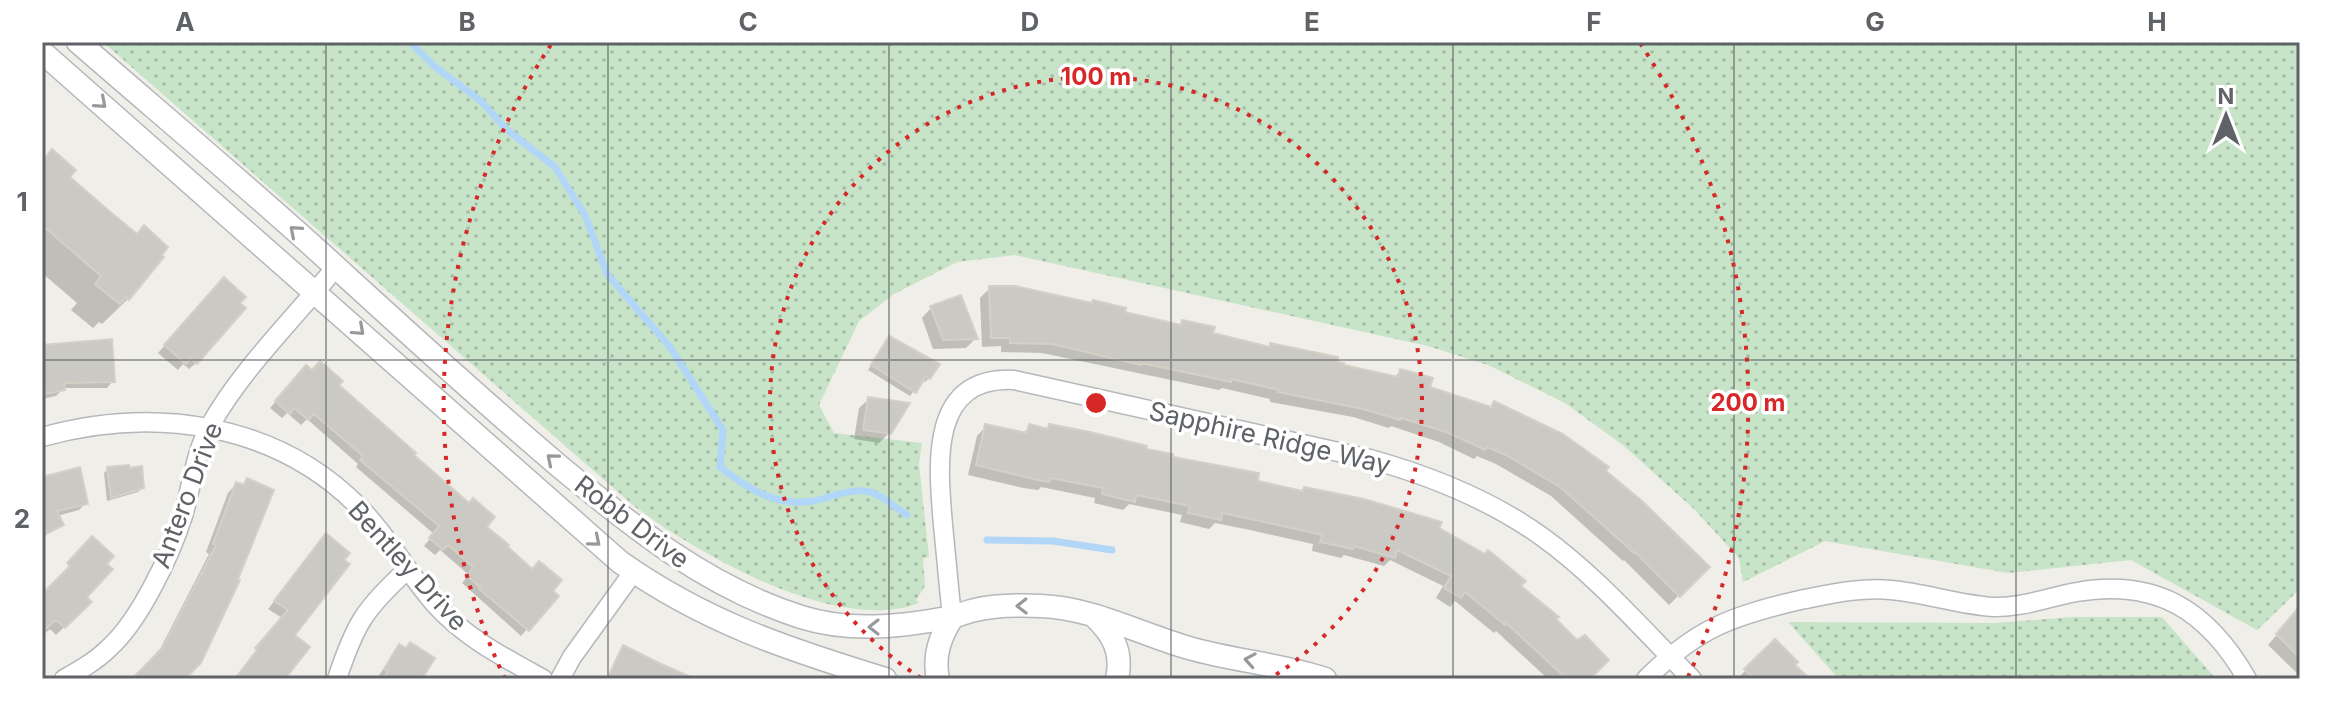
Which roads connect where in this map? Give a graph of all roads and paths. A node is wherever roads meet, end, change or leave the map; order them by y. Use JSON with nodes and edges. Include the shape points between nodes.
{"nodes":[{"id":1,"x":78,"y":42,"type":"edge"},
{"id":2,"x":42,"y":52,"type":"edge"},
{"id":3,"x":336,"y":267,"type":"junction"},
{"id":4,"x":316,"y":292,"type":"junction"},
{"id":5,"x":209,"y":426,"type":"junction"},
{"id":6,"x":42,"y":437,"type":"edge"},
{"id":7,"x":408,"y":569,"type":"junction"},
{"id":8,"x":634,"y":571,"type":"junction"},
{"id":9,"x":1094,"y":615,"type":"junction"},
{"id":10,"x":952,"y":618,"type":"junction"},
{"id":11,"x":1669,"y":656,"type":"junction"},
{"id":12,"x":64,"y":679,"type":"edge"},
{"id":13,"x":337,"y":679,"type":"edge"},
{"id":14,"x":543,"y":679,"type":"edge"},
{"id":15,"x":560,"y":679,"type":"edge"},
{"id":16,"x":885,"y":679,"type":"edge"},
{"id":17,"x":938,"y":679,"type":"edge"},
{"id":18,"x":1117,"y":679,"type":"edge"},
{"id":19,"x":1325,"y":679,"type":"edge"},
{"id":20,"x":1646,"y":679,"type":"edge"},
{"id":21,"x":1692,"y":679,"type":"edge"},
{"id":22,"x":2247,"y":679,"type":"edge"}],
"edges":[{"from":3,"to":1,"type":"street","name":"Robb Drive","one_way":true},
{"from":2,"to":4,"type":"street","name":"Robb Drive","one_way":true},
{"from":3,"to":4,"type":"street","name":"Antero Drive"},
{"from":10,"to":3,"type":"street","name":"Robb Drive","one_way":true,"via":[[881,627],[837,626],[769,605],[704,575],[620,517]]},
{"from":4,"to":5,"type":"street","name":"Antero Drive"},
{"from":4,"to":8,"type":"street","name":"Robb Drive","one_way":true},
{"from":5,"to":6,"type":"street","name":"Bentley Drive","via":[[116,422]]},
{"from":5,"to":7,"type":"street","name":"Bentley Drive","via":[[254,439],[325,478],[384,534]]},
{"from":5,"to":12,"type":"street","name":"Antero Drive","via":[[183,516],[142,605],[110,648]]},
{"from":7,"to":13,"type":"street","via":[[365,612]]},
{"from":7,"to":14,"type":"street","name":"Bentley Drive","via":[[458,627]]},
{"from":8,"to":15,"type":"street"},
{"from":8,"to":16,"type":"street","name":"Robb Drive","via":[[757,636]]},
{"from":9,"to":10,"type":"street","name":"Robb Drive","one_way":true,"via":[[1025,605]]},
{"from":9,"to":18,"type":"street","via":[[1117,645]]},
{"from":19,"to":9,"type":"street","name":"Robb Drive","one_way":true,"via":[[1194,650]]},
{"from":10,"to":11,"type":"street","name":"Sapphire Ridge Way","via":[[939,470],[944,430],[957,400],[973,388],[1014,380],[1370,459],[1458,489],[1543,537]]},
{"from":10,"to":17,"type":"street","via":[[938,646]]},
{"from":11,"to":20,"type":"street"},
{"from":11,"to":21,"type":"street","name":"Sapphire Ridge Way"},
{"from":11,"to":22,"type":"street","via":[[1717,624],[1746,613],[1857,589],[1995,607],[2101,588],[2127,589],[2177,604],[2203,621]]}]}
